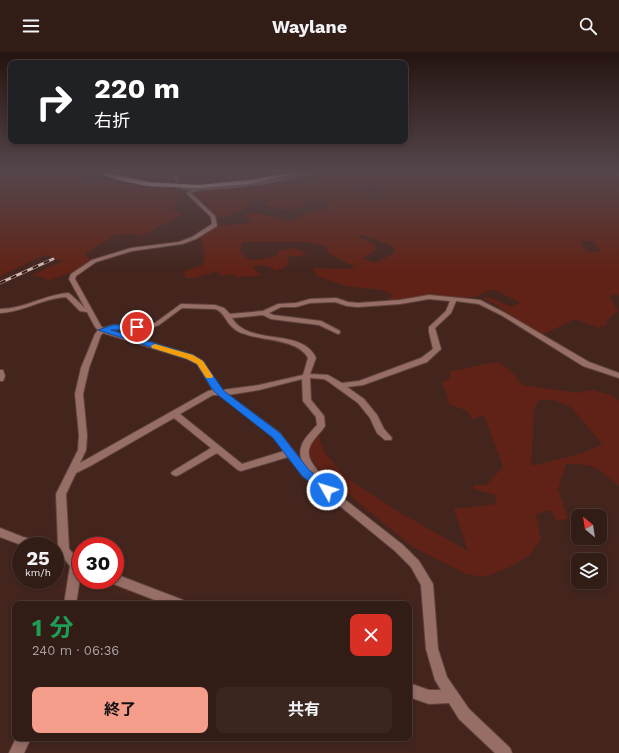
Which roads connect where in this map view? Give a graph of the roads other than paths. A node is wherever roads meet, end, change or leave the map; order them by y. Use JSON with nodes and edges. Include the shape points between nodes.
{"nodes":[{"id":1,"x":201,"y":206,"type":"edge"},
{"id":2,"x":453,"y":300,"type":"junction"},
{"id":3,"x":89,"y":310,"type":"junction"},
{"id":4,"x":0,"y":311,"type":"edge"},
{"id":5,"x":264,"y":314,"type":"junction"},
{"id":6,"x":228,"y":316,"type":"junction"},
{"id":7,"x":102,"y":330,"type":"junction"},
{"id":8,"x":338,"y":332,"type":"dead end"},
{"id":9,"x":0,"y":372,"type":"edge"},
{"id":10,"x":306,"y":376,"type":"junction"},
{"id":11,"x":619,"y":376,"type":"edge"},
{"id":12,"x":0,"y":379,"type":"edge"},
{"id":13,"x":341,"y":386,"type":"junction"},
{"id":14,"x":221,"y":393,"type":"junction"},
{"id":15,"x":175,"y":414,"type":"junction"},
{"id":16,"x":388,"y":438,"type":"dead end"},
{"id":17,"x":217,"y":449,"type":"junction"},
{"id":18,"x":290,"y":453,"type":"junction"},
{"id":19,"x":72,"y":471,"type":"junction"},
{"id":20,"x":176,"y":473,"type":"dead end"},
{"id":21,"x":314,"y":480,"type":"junction"},
{"id":22,"x":0,"y":532,"type":"edge"},
{"id":23,"x":12,"y":537,"type":"edge"},
{"id":24,"x":60,"y":537,"type":"edge"},
{"id":25,"x":64,"y":554,"type":"edge"},
{"id":26,"x":72,"y":561,"type":"edge"},
{"id":27,"x":124,"y":583,"type":"edge"},
{"id":28,"x":73,"y":589,"type":"edge"},
{"id":29,"x":71,"y":601,"type":"edge"},
{"id":30,"x":171,"y":601,"type":"edge"},
{"id":31,"x":412,"y":691,"type":"edge"},
{"id":32,"x":452,"y":696,"type":"junction"},
{"id":33,"x":22,"y":741,"type":"edge"},
{"id":34,"x":16,"y":753,"type":"edge"},
{"id":35,"x":505,"y":753,"type":"edge"}],
"edges":[{"from":1,"to":3,"type":"street","via":[[213,217],[215,225],[194,238],[180,243],[131,250],[94,261],[73,275],[72,279]]},
{"from":2,"to":5,"type":"street","via":[[428,297],[358,305],[336,300],[310,301],[296,305],[280,305]]},
{"from":2,"to":11,"type":"street","via":[[467,300],[486,305],[586,364]]},
{"from":2,"to":13,"type":"street","via":[[453,306],[432,327],[437,349],[432,354],[424,360],[360,383]]},
{"from":3,"to":4,"type":"street","via":[[82,310],[68,295],[60,295]]},
{"from":3,"to":7,"type":"street"},
{"from":5,"to":6,"type":"street"},
{"from":5,"to":8,"type":"street","via":[[321,323]]},
{"from":6,"to":7,"type":"street","via":[[222,309],[215,307],[186,306],[177,308],[157,324],[149,327],[113,327]]},
{"from":6,"to":10,"type":"street","via":[[235,326],[249,333],[266,339],[286,341],[309,352],[312,358]]},
{"from":7,"to":14,"type":"street","via":[[200,362]]},
{"from":7,"to":19,"type":"street","via":[[90,352],[79,394],[82,450]]},
{"from":9,"to":12,"type":"street"},
{"from":10,"to":13,"type":"street","via":[[325,377]]},
{"from":10,"to":14,"type":"street","via":[[265,388]]},
{"from":10,"to":21,"type":"street","via":[[306,401],[320,416],[321,426],[305,444],[304,450],[304,456],[317,477]]},
{"from":13,"to":16,"type":"street","via":[[361,401],[374,417],[380,431]]},
{"from":14,"to":15,"type":"street","via":[[212,393]]},
{"from":14,"to":18,"type":"street","via":[[277,435]]},
{"from":15,"to":17,"type":"street"},
{"from":15,"to":19,"type":"street","via":[[89,464]]},
{"from":17,"to":18,"type":"street","via":[[241,468]]},
{"from":17,"to":20,"type":"street"},
{"from":18,"to":21,"type":"street","via":[[305,473]]},
{"from":19,"to":24,"type":"street","via":[[61,494]]},
{"from":21,"to":32,"type":"street","via":[[399,548],[415,564],[427,584],[432,649],[442,680]]},
{"from":22,"to":23,"type":"street"},
{"from":25,"to":26,"type":"street"},
{"from":27,"to":30,"type":"street"},
{"from":28,"to":29,"type":"street"},
{"from":31,"to":32,"type":"street","via":[[429,697]]},
{"from":32,"to":35,"type":"street","via":[[464,714]]},
{"from":33,"to":34,"type":"street"}]}
